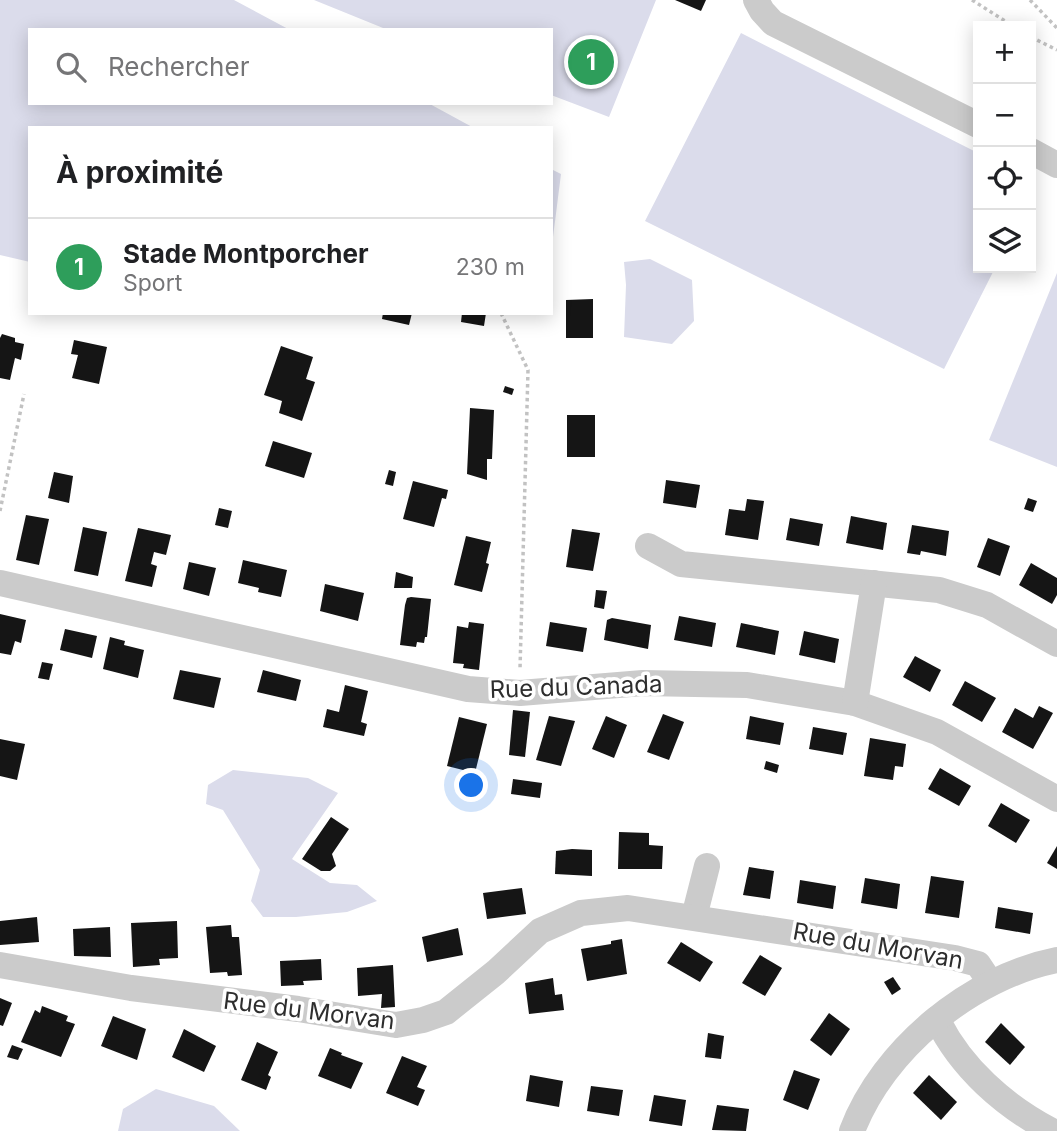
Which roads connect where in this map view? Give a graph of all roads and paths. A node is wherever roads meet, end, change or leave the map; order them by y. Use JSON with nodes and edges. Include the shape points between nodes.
{"nodes":[{"id":1,"x":757,"y":0,"type":"edge"},
{"id":2,"x":972,"y":0,"type":"edge"},
{"id":3,"x":1030,"y":0,"type":"edge"},
{"id":4,"x":1005,"y":21,"type":"edge"},
{"id":5,"x":1057,"y":28,"type":"edge"},
{"id":6,"x":1036,"y":40,"type":"edge"},
{"id":7,"x":1057,"y":50,"type":"edge"},
{"id":8,"x":973,"y":123,"type":"edge"},
{"id":9,"x":1036,"y":154,"type":"edge"},
{"id":10,"x":1057,"y":164,"type":"edge"},
{"id":11,"x":502,"y":315,"type":"edge"},
{"id":12,"x":24,"y":394,"type":"dead end"},
{"id":13,"x":0,"y":511,"type":"edge"},
{"id":14,"x":648,"y":546,"type":"dead end"},
{"id":15,"x":0,"y":583,"type":"edge"},
{"id":16,"x":874,"y":583,"type":"junction"},
{"id":17,"x":1057,"y":644,"type":"edge"},
{"id":18,"x":520,"y":693,"type":"junction"},
{"id":19,"x":855,"y":704,"type":"junction"},
{"id":20,"x":1057,"y":799,"type":"edge"},
{"id":21,"x":707,"y":866,"type":"dead end"},
{"id":22,"x":694,"y":917,"type":"junction"},
{"id":23,"x":1057,"y":960,"type":"edge"},
{"id":24,"x":0,"y":965,"type":"edge"},
{"id":25,"x":990,"y":982,"type":"junction"},
{"id":26,"x":937,"y":1018,"type":"junction"},
{"id":27,"x":852,"y":1131,"type":"edge"},
{"id":28,"x":1052,"y":1131,"type":"edge"}],
"edges":[{"from":1,"to":8,"type":"street","via":[[773,23]]},
{"from":2,"to":4,"type":"path"},
{"from":3,"to":5,"type":"path"},
{"from":6,"to":7,"type":"path"},
{"from":9,"to":10,"type":"street"},
{"from":11,"to":18,"type":"path","via":[[528,370]]},
{"from":12,"to":13,"type":"path"},
{"from":14,"to":16,"type":"street","via":[[681,564]]},
{"from":15,"to":18,"type":"street","name":"Rue du Canada","via":[[468,689]]},
{"from":16,"to":17,"type":"street","via":[[939,590],[987,605]]},
{"from":16,"to":19,"type":"street"},
{"from":18,"to":19,"type":"street","name":"Rue du Canada","via":[[643,683],[747,685]]},
{"from":19,"to":20,"type":"street","name":"Rue du Canada","via":[[937,732]]},
{"from":21,"to":22,"type":"street"},
{"from":22,"to":24,"type":"street","name":"Rue du Morvan","via":[[628,908],[581,913],[540,931],[446,1012],[396,1025]]},
{"from":22,"to":25,"type":"street","name":"Rue du Morvan","via":[[955,958],[978,964]]},
{"from":23,"to":25,"type":"street"},
{"from":25,"to":26,"type":"street"},
{"from":26,"to":27,"type":"street","via":[[888,1066],[867,1096]]},
{"from":26,"to":28,"type":"street","via":[[975,1076],[1028,1119]]}]}
